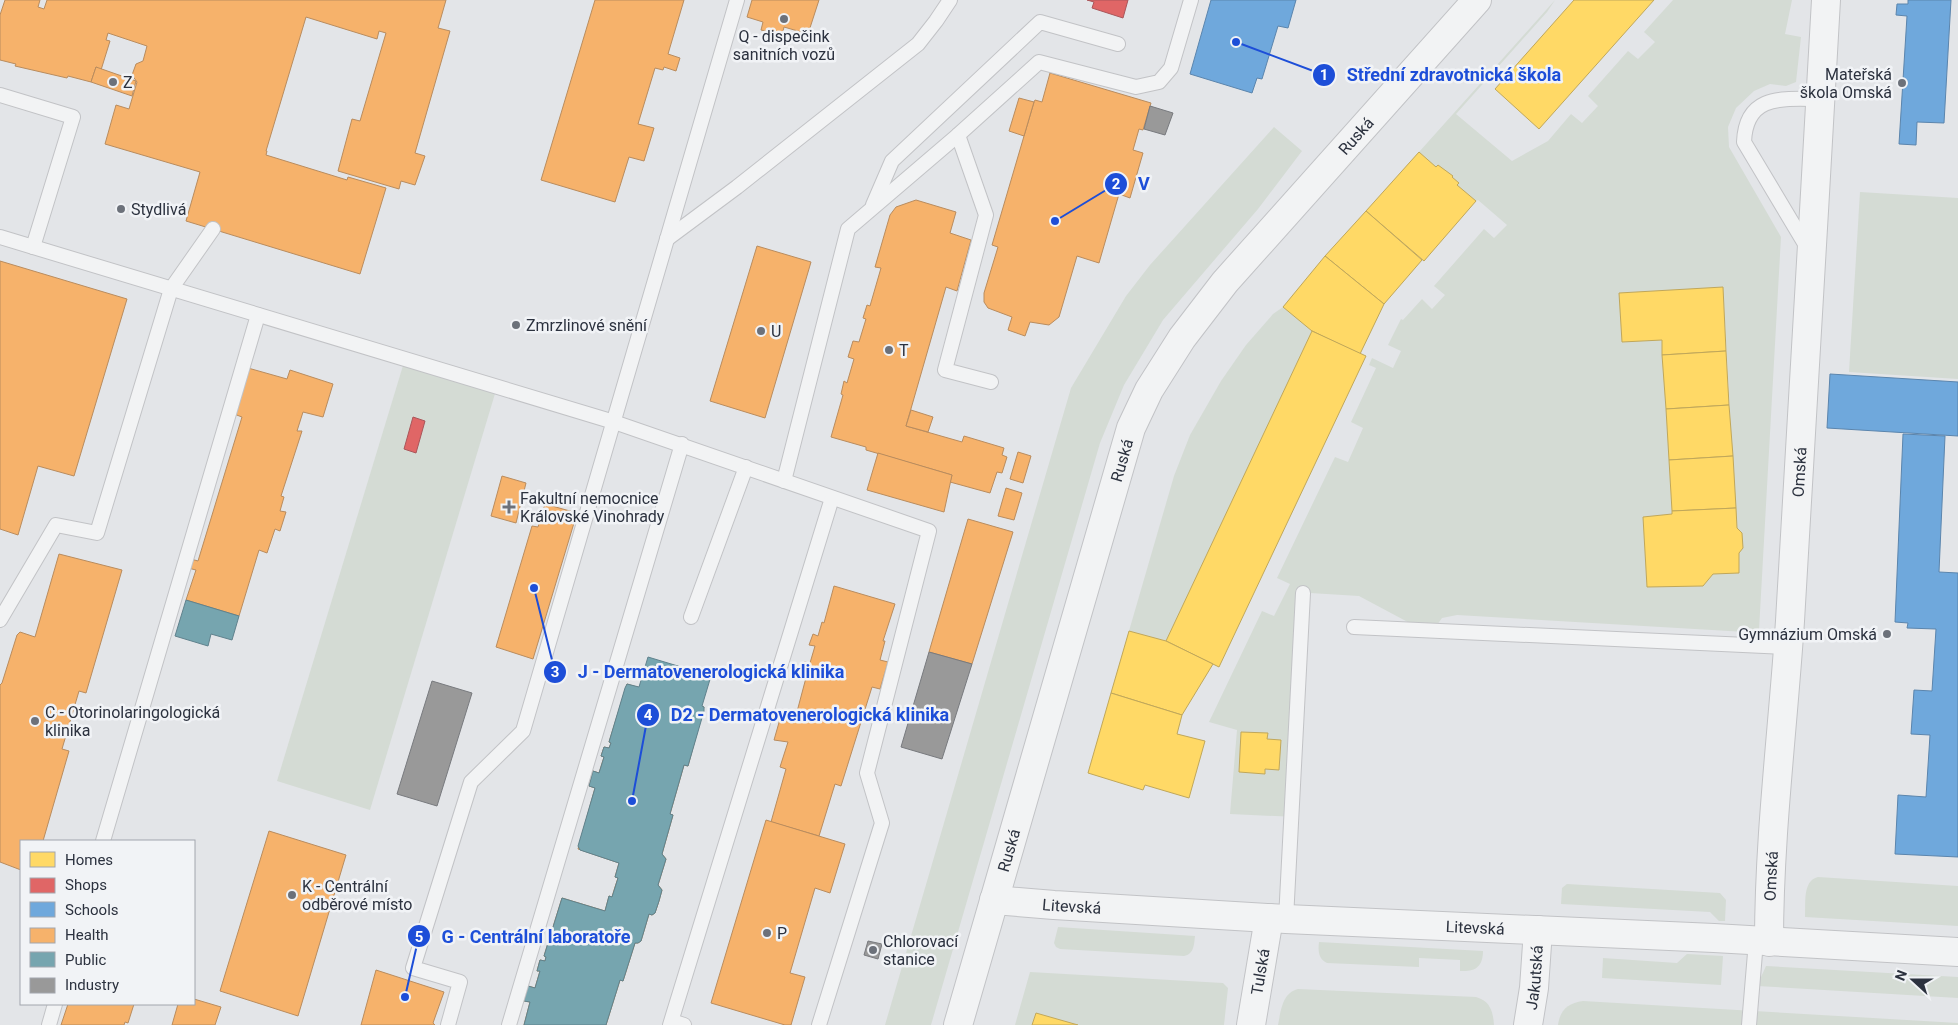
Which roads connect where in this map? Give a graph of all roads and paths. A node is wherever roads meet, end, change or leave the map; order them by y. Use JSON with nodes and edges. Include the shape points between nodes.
{"nodes":[{"id":1,"x":737,"y":0,"type":"edge"},
{"id":2,"x":950,"y":0,"type":"edge"},
{"id":3,"x":1191,"y":0,"type":"edge"},
{"id":4,"x":1477,"y":0,"type":"edge"},
{"id":5,"x":1826,"y":0,"type":"edge"},
{"id":6,"x":1118,"y":44,"type":"dead end"},
{"id":7,"x":0,"y":95,"type":"edge"},
{"id":8,"x":1821,"y":98,"type":"junction"},
{"id":9,"x":958,"y":135,"type":"junction"},
{"id":10,"x":872,"y":208,"type":"junction"},
{"id":11,"x":212,"y":229,"type":"dead end"},
{"id":12,"x":0,"y":237,"type":"edge"},
{"id":13,"x":667,"y":240,"type":"junction"},
{"id":14,"x":33,"y":247,"type":"junction"},
{"id":15,"x":1813,"y":256,"type":"junction"},
{"id":16,"x":171,"y":289,"type":"junction"},
{"id":17,"x":258,"y":315,"type":"junction"},
{"id":18,"x":992,"y":382,"type":"dead end"},
{"id":19,"x":614,"y":422,"type":"junction"},
{"id":20,"x":682,"y":444,"type":"junction"},
{"id":21,"x":746,"y":467,"type":"junction"},
{"id":22,"x":784,"y":481,"type":"junction"},
{"id":23,"x":832,"y":498,"type":"junction"},
{"id":24,"x":1304,"y":593,"type":"dead end"},
{"id":25,"x":692,"y":617,"type":"dead end"},
{"id":26,"x":0,"y":620,"type":"edge"},
{"id":27,"x":1354,"y":627,"type":"dead end"},
{"id":28,"x":1788,"y":647,"type":"junction"},
{"id":29,"x":103,"y":840,"type":"edge"},
{"id":30,"x":994,"y":900,"type":"junction"},
{"id":31,"x":1278,"y":919,"type":"junction"},
{"id":32,"x":1538,"y":930,"type":"junction"},
{"id":33,"x":1763,"y":942,"type":"junction"},
{"id":34,"x":1958,"y":952,"type":"edge"},
{"id":35,"x":55,"y":1005,"type":"edge"},
{"id":36,"x":675,"y":1024,"type":"edge"},
{"id":37,"x":49,"y":1025,"type":"edge"},
{"id":38,"x":448,"y":1025,"type":"edge"},
{"id":39,"x":509,"y":1025,"type":"edge"},
{"id":40,"x":819,"y":1025,"type":"edge"},
{"id":41,"x":958,"y":1025,"type":"edge"},
{"id":42,"x":1251,"y":1025,"type":"edge"},
{"id":43,"x":1528,"y":1025,"type":"edge"},
{"id":44,"x":1749,"y":1025,"type":"edge"}],
"edges":[{"from":1,"to":13,"type":"lane"},
{"from":2,"to":13,"type":"lane","via":[[918,44]]},
{"from":3,"to":9,"type":"lane","via":[[1171,68],[1160,82],[1136,87],[1039,62]]},
{"from":4,"to":30,"type":"street","name":"Ruská","via":[[1225,282],[1182,338],[1149,390],[1131,428]]},
{"from":5,"to":8,"type":"street","name":"Omská"},
{"from":6,"to":10,"type":"lane","via":[[1040,22],[892,161]]},
{"from":7,"to":14,"type":"lane","via":[[73,117]]},
{"from":8,"to":15,"type":"street","name":"Omská"},
{"from":8,"to":15,"type":"lane","via":[[1765,102],[1744,128],[1744,142]]},
{"from":9,"to":10,"type":"lane"},
{"from":9,"to":18,"type":"lane","via":[[986,215],[945,370]]},
{"from":10,"to":22,"type":"lane","via":[[848,229]]},
{"from":11,"to":16,"type":"lane"},
{"from":12,"to":14,"type":"lane"},
{"from":13,"to":19,"type":"lane"},
{"from":14,"to":16,"type":"lane"},
{"from":15,"to":28,"type":"street","name":"Omská"},
{"from":16,"to":17,"type":"lane"},
{"from":16,"to":26,"type":"lane","via":[[97,533],[56,525]]},
{"from":17,"to":19,"type":"lane"},
{"from":17,"to":29,"type":"lane"},
{"from":19,"to":20,"type":"lane"},
{"from":19,"to":38,"type":"lane","via":[[522,731],[471,782],[413,968],[460,982]]},
{"from":20,"to":21,"type":"lane"},
{"from":20,"to":39,"type":"lane"},
{"from":21,"to":22,"type":"lane"},
{"from":21,"to":25,"type":"lane"},
{"from":22,"to":23,"type":"lane"},
{"from":23,"to":36,"type":"lane"},
{"from":23,"to":40,"type":"lane","via":[[929,531],[867,773],[882,823]]},
{"from":24,"to":31,"type":"lane"},
{"from":27,"to":28,"type":"lane"},
{"from":28,"to":33,"type":"street","name":"Omská"},
{"from":30,"to":31,"type":"street","name":"Litevská"},
{"from":30,"to":41,"type":"street","name":"Ruská"},
{"from":31,"to":32,"type":"street","name":"Litevská"},
{"from":31,"to":42,"type":"street","name":"Tulská"},
{"from":32,"to":33,"type":"street","name":"Litevská"},
{"from":32,"to":43,"type":"street","name":"Jakutská"},
{"from":33,"to":34,"type":"street","name":"Litevská"},
{"from":33,"to":44,"type":"lane"},
{"from":35,"to":37,"type":"lane"}]}
